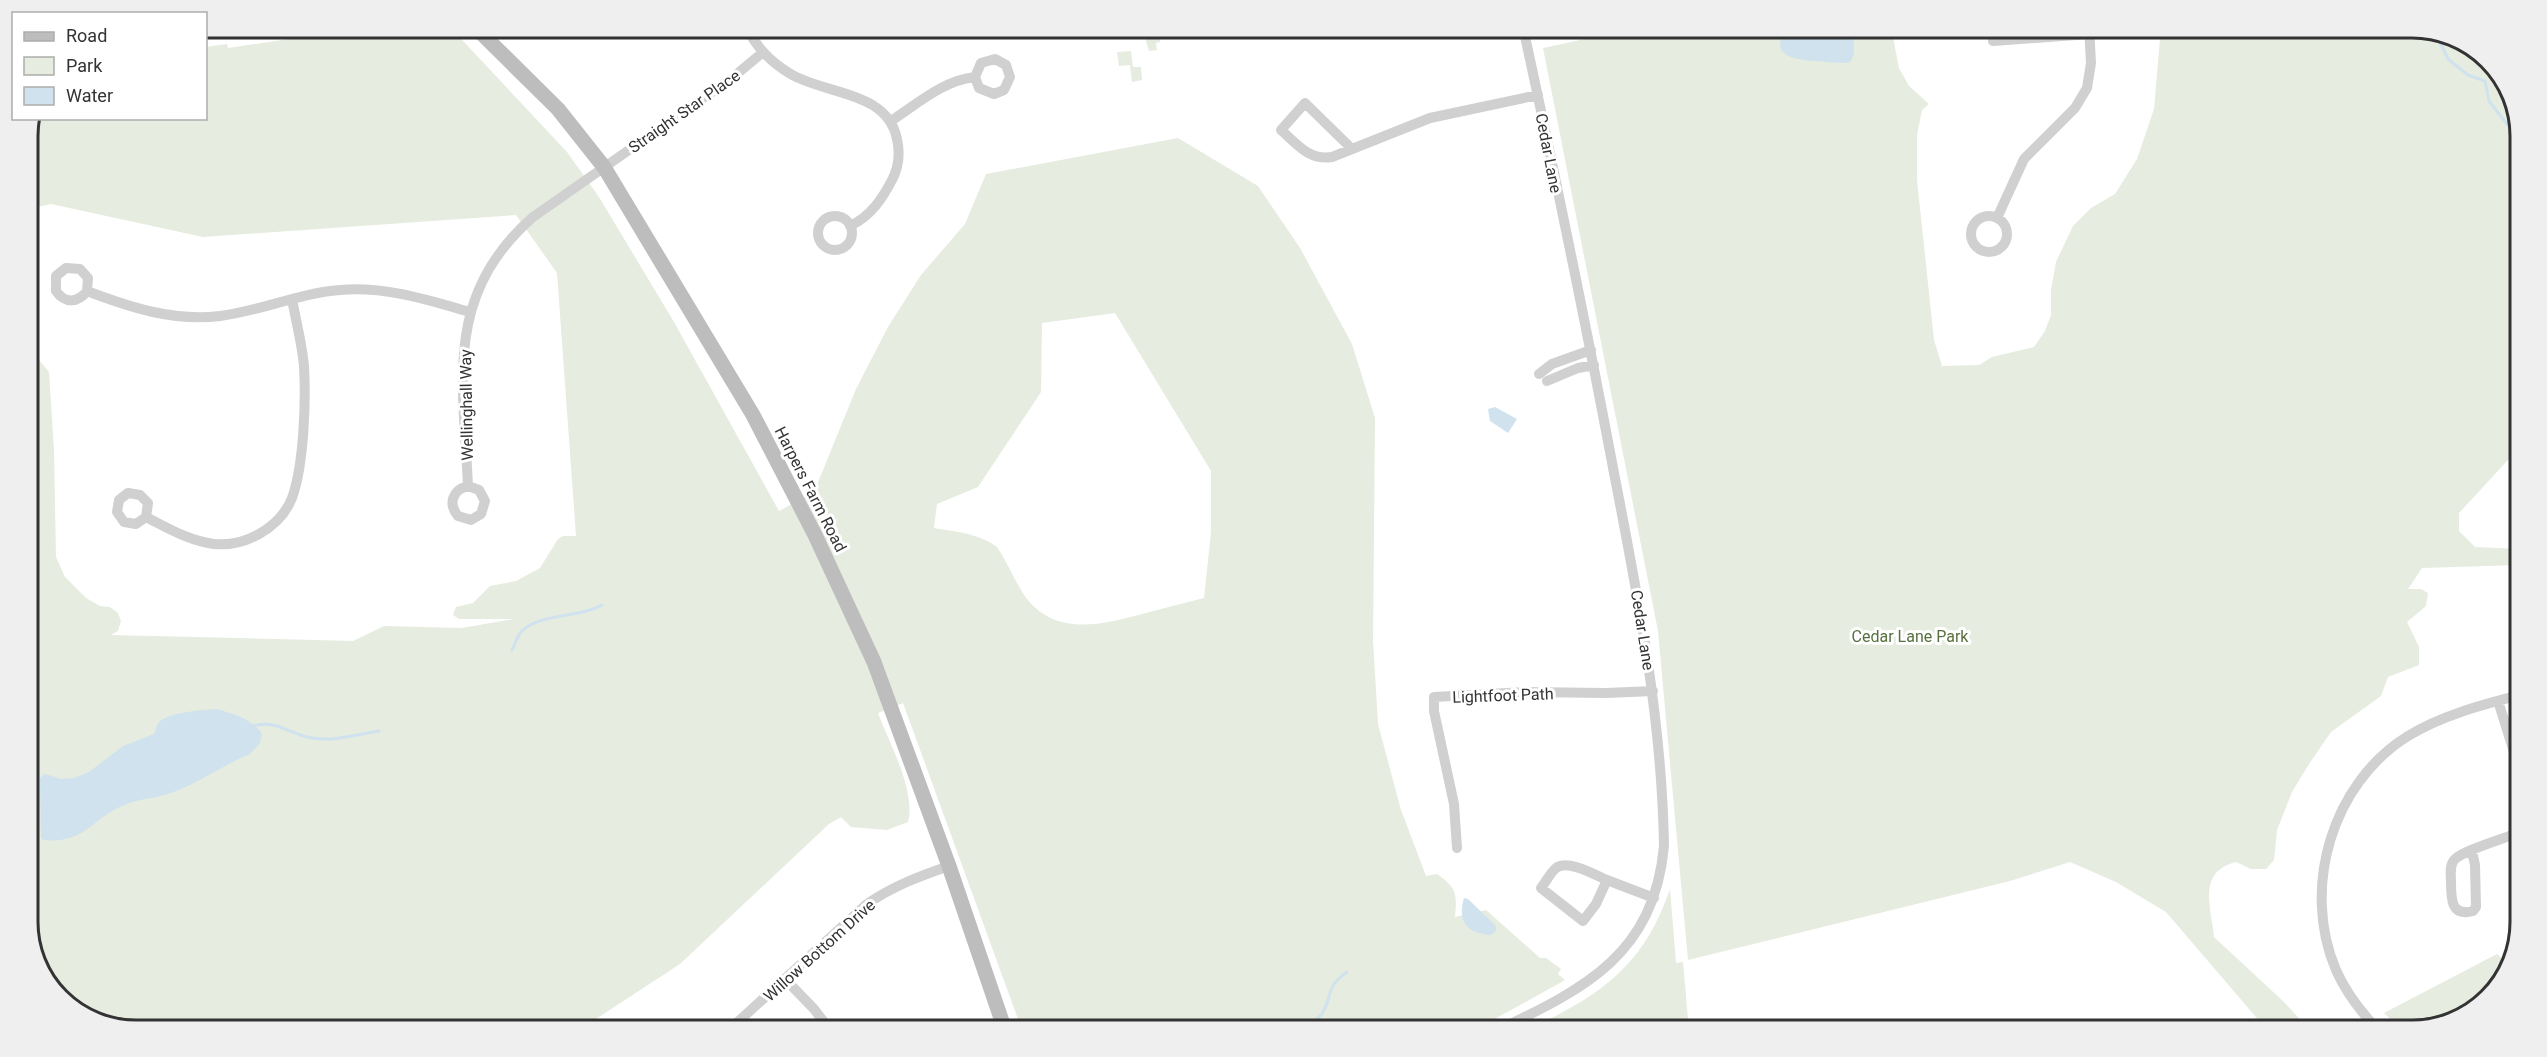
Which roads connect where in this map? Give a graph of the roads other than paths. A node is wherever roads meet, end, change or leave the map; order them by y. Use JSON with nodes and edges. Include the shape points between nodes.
{"nodes":[{"id":1,"x":486,"y":38,"type":"edge"},
{"id":2,"x":753,"y":38,"type":"edge"},
{"id":3,"x":1525,"y":38,"type":"edge"},
{"id":4,"x":2019,"y":38,"type":"edge"},
{"id":5,"x":2090,"y":38,"type":"edge"},
{"id":6,"x":1993,"y":41,"type":"dead end"},
{"id":7,"x":762,"y":53,"type":"junction"},
{"id":8,"x":975,"y":76,"type":"dead end"},
{"id":9,"x":1538,"y":95,"type":"junction"},
{"id":10,"x":891,"y":121,"type":"junction"},
{"id":11,"x":1352,"y":148,"type":"junction"},
{"id":12,"x":604,"y":167,"type":"junction"},
{"id":13,"x":1997,"y":218,"type":"dead end"},
{"id":14,"x":850,"y":226,"type":"dead end"},
{"id":15,"x":87,"y":291,"type":"dead end"},
{"id":16,"x":292,"y":299,"type":"junction"},
{"id":17,"x":470,"y":312,"type":"junction"},
{"id":18,"x":1591,"y":350,"type":"junction"},
{"id":19,"x":1594,"y":365,"type":"junction"},
{"id":20,"x":468,"y":486,"type":"dead end"},
{"id":21,"x":146,"y":517,"type":"dead end"},
{"id":22,"x":1653,"y":691,"type":"junction"},
{"id":23,"x":2510,"y":697,"type":"edge"},
{"id":24,"x":2498,"y":701,"type":"junction"},
{"id":25,"x":2510,"y":738,"type":"edge"},
{"id":26,"x":2510,"y":836,"type":"edge"},
{"id":27,"x":1457,"y":848,"type":"dead end"},
{"id":28,"x":2472,"y":851,"type":"junction"},
{"id":29,"x":949,"y":866,"type":"junction"},
{"id":30,"x":1607,"y":880,"type":"junction"},
{"id":31,"x":1654,"y":897,"type":"junction"},
{"id":32,"x":786,"y":980,"type":"junction"},
{"id":33,"x":740,"y":1020,"type":"edge"},
{"id":34,"x":822,"y":1020,"type":"edge"},
{"id":35,"x":1002,"y":1020,"type":"edge"},
{"id":36,"x":1519,"y":1020,"type":"edge"},
{"id":37,"x":2369,"y":1020,"type":"edge"}],
"edges":[{"from":1,"to":12,"type":"main road","name":"Harpers Farm Road","via":[[558,109]]},
{"from":2,"to":7,"type":"street"},
{"from":3,"to":9,"type":"street","name":"Cedar Lane"},
{"from":4,"to":6,"type":"street"},
{"from":5,"to":13,"type":"street","via":[[2091,75],[2084,94],[2070,114],[2024,159]]},
{"from":7,"to":10,"type":"street","via":[[803,81],[873,105]]},
{"from":7,"to":12,"type":"street","name":"Straight Star Place"},
{"from":8,"to":10,"type":"street","via":[[949,83]]},
{"from":9,"to":11,"type":"street","via":[[1430,118]]},
{"from":9,"to":18,"type":"street","name":"Cedar Lane"},
{"from":10,"to":14,"type":"street","via":[[898,143],[894,176],[872,212]]},
{"from":11,"to":11,"type":"street","via":[[1332,157],[1315,158],[1281,130],[1305,103]]},
{"from":12,"to":17,"type":"street","name":"Wellinghall Way","via":[[518,230],[484,275]]},
{"from":12,"to":29,"type":"main road","name":"Harpers Farm Road","via":[[753,415],[849,603]]},
{"from":15,"to":16,"type":"street","via":[[136,308],[190,317],[221,316]]},
{"from":16,"to":17,"type":"street","via":[[341,290],[382,290]]},
{"from":16,"to":21,"type":"street","via":[[305,392],[296,484],[283,513],[259,534],[216,544],[188,538]]},
{"from":17,"to":20,"type":"street","name":"Wellinghall Way","via":[[463,354]]},
{"from":18,"to":19,"type":"street","name":"Cedar Lane"},
{"from":18,"to":19,"type":"street","via":[[1552,364],[1543,377]]},
{"from":19,"to":22,"type":"street","name":"Cedar Lane","via":[[1642,611]]},
{"from":22,"to":27,"type":"street","name":"Lightfoot Path","via":[[1434,697],[1454,804]]},
{"from":22,"to":31,"type":"street","name":"Cedar Lane","via":[[1664,846]]},
{"from":23,"to":24,"type":"street"},
{"from":24,"to":25,"type":"street"},
{"from":24,"to":37,"type":"street","via":[[2444,718],[2391,748],[2357,785],[2330,840],[2321,888],[2330,951],[2344,986]]},
{"from":26,"to":28,"type":"street"},
{"from":28,"to":28,"type":"street","via":[[2456,858],[2451,868],[2451,902],[2463,913],[2476,907]]},
{"from":29,"to":32,"type":"street","name":"Willow Bottom Drive","via":[[885,891]]},
{"from":29,"to":35,"type":"main road","name":"Harpers Farm Road"},
{"from":30,"to":30,"type":"street","via":[[1572,866],[1561,866],[1541,888],[1583,921]]},
{"from":30,"to":31,"type":"street"},
{"from":31,"to":36,"type":"street","name":"Cedar Lane","via":[[1633,938],[1600,972],[1564,998]]},
{"from":32,"to":33,"type":"street","name":"Willow Bottom Drive"},
{"from":32,"to":34,"type":"street"}]}
